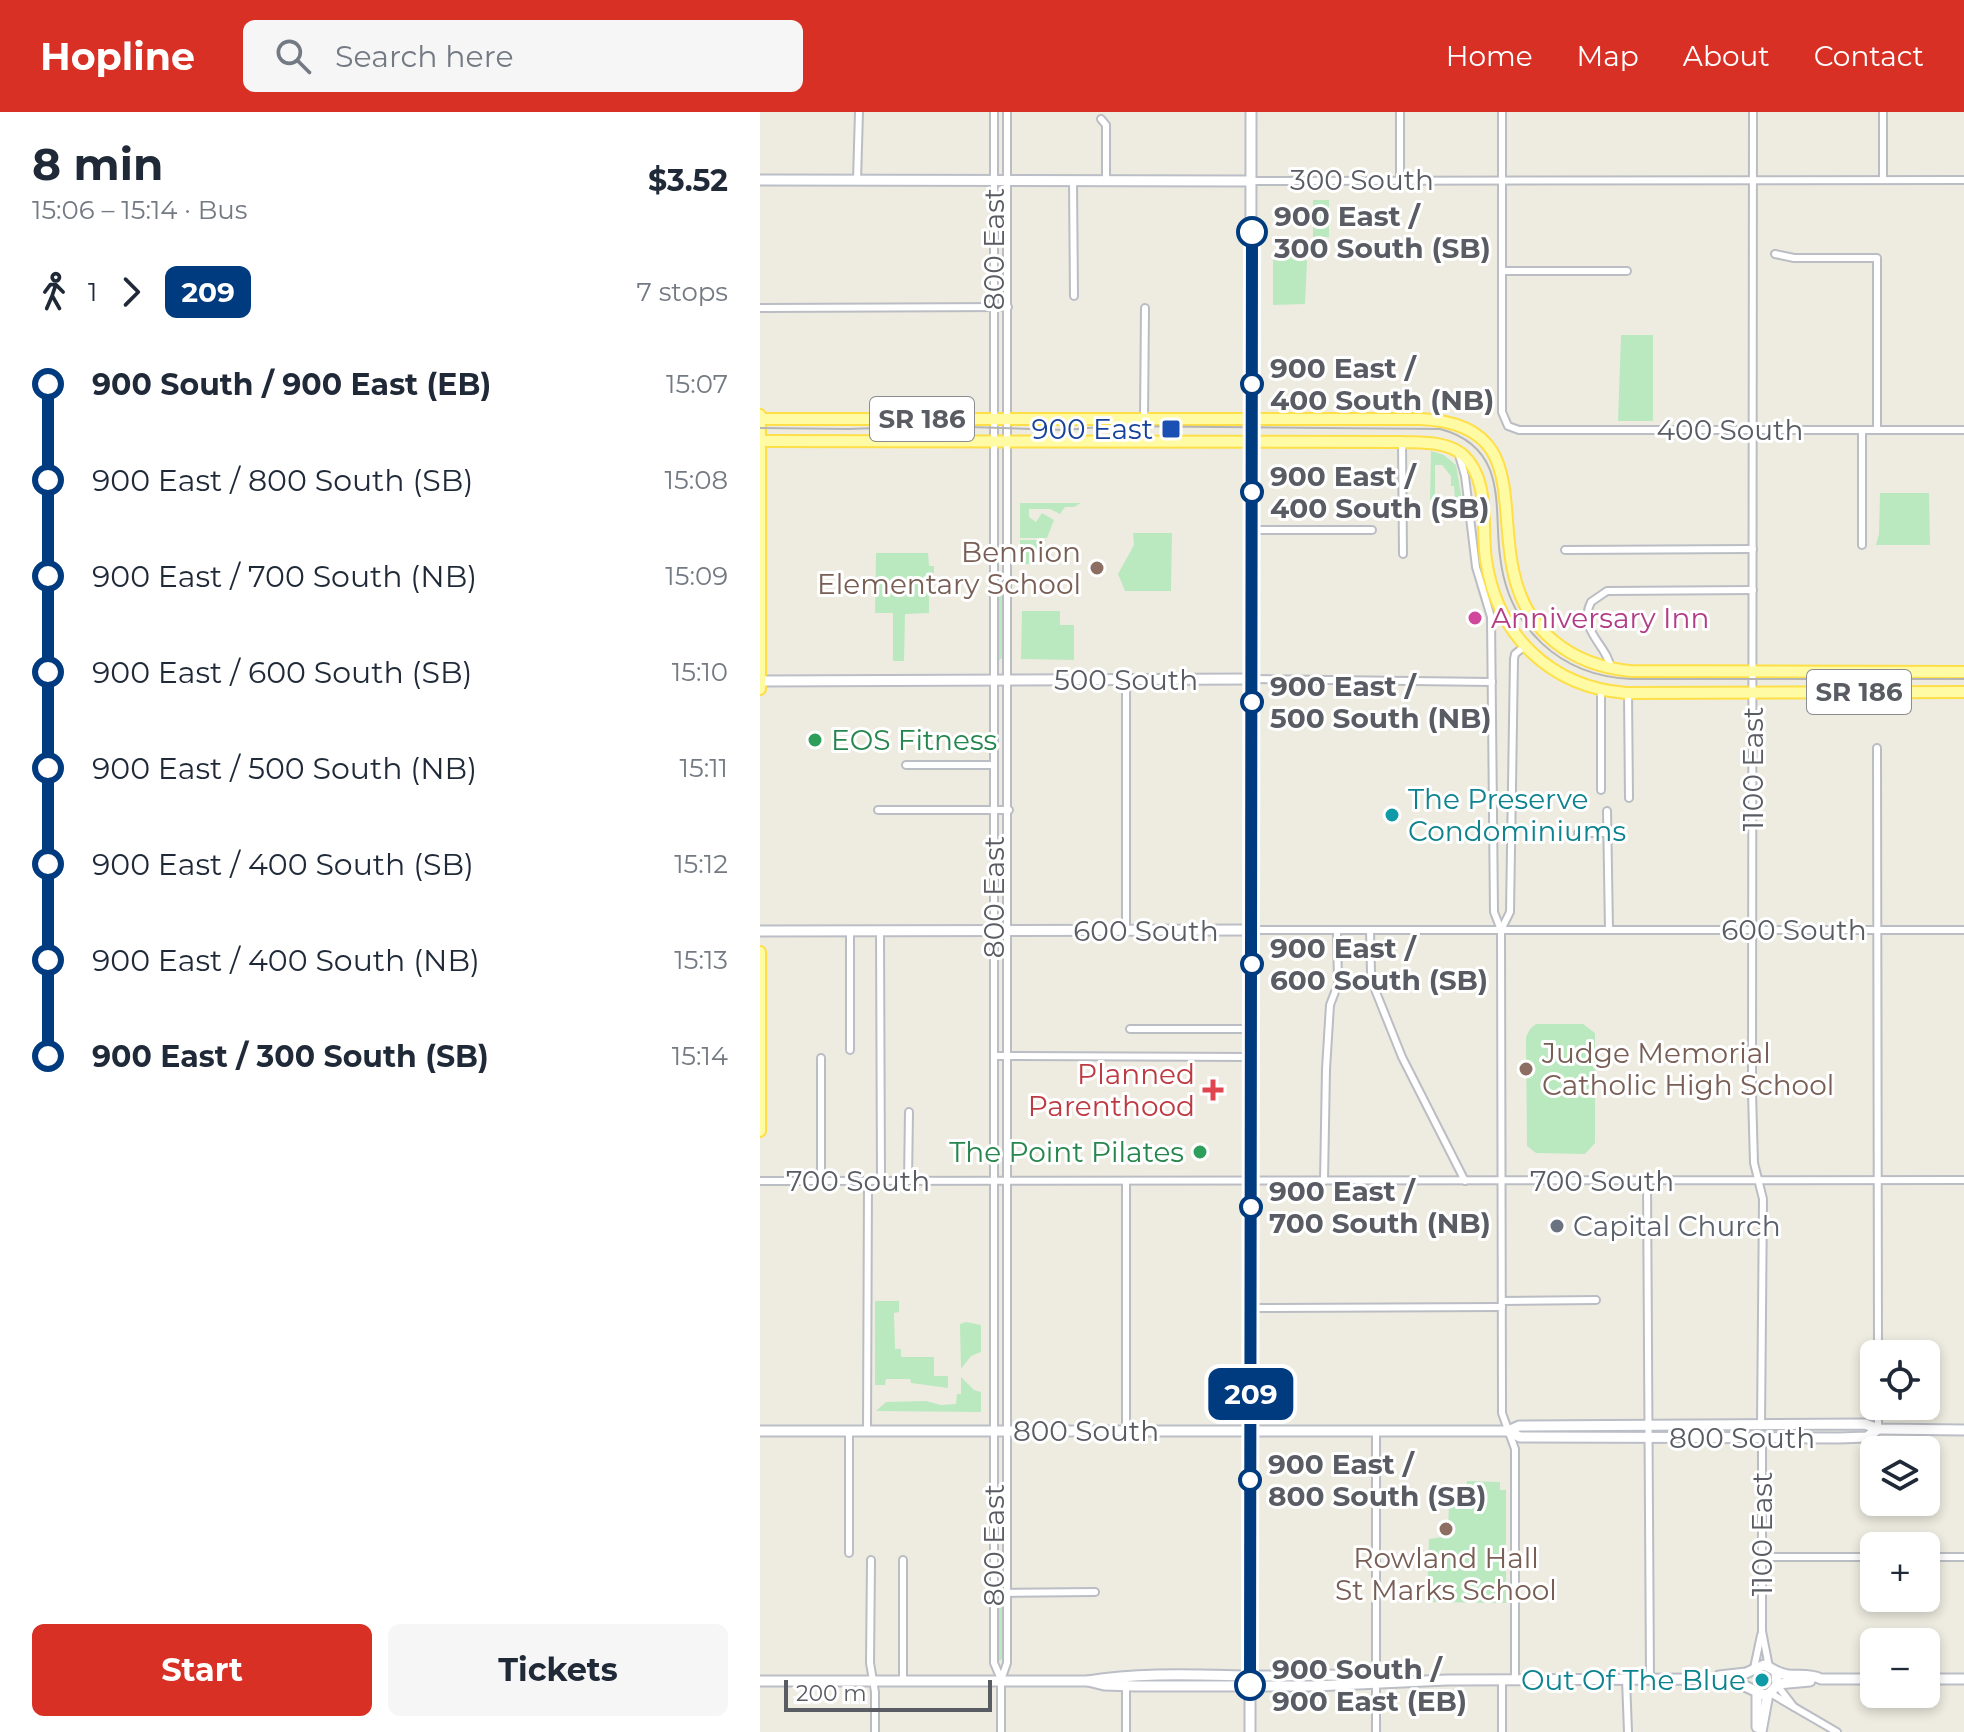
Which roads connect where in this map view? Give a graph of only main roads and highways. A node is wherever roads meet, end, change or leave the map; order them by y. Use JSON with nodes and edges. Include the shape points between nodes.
{"nodes":[{"id":1,"x":760,"y":417,"type":"edge"},
{"id":2,"x":760,"y":441,"type":"edge"},
{"id":3,"x":1964,"y":672,"type":"edge"},
{"id":4,"x":760,"y":681,"type":"edge"},
{"id":5,"x":760,"y":689,"type":"edge"},
{"id":6,"x":1964,"y":692,"type":"edge"},
{"id":7,"x":760,"y":952,"type":"edge"},
{"id":8,"x":760,"y":1131,"type":"edge"}],
"edges":[{"from":1,"to":2,"type":"main road"},
{"from":1,"to":3,"type":"main road","number":"SR 186","via":[[1433,419],[1467,429],[1491,450],[1504,478],[1516,583],[1538,624],[1561,648],[1585,662],[1611,669]]},
{"from":2,"to":4,"type":"main road"},
{"from":2,"to":6,"type":"main road","number":"SR 186","via":[[1441,445],[1464,456],[1478,478],[1486,558],[1496,598],[1514,632],[1565,678],[1628,693]]},
{"from":4,"to":5,"type":"main road"},
{"from":7,"to":8,"type":"main road"}]}
